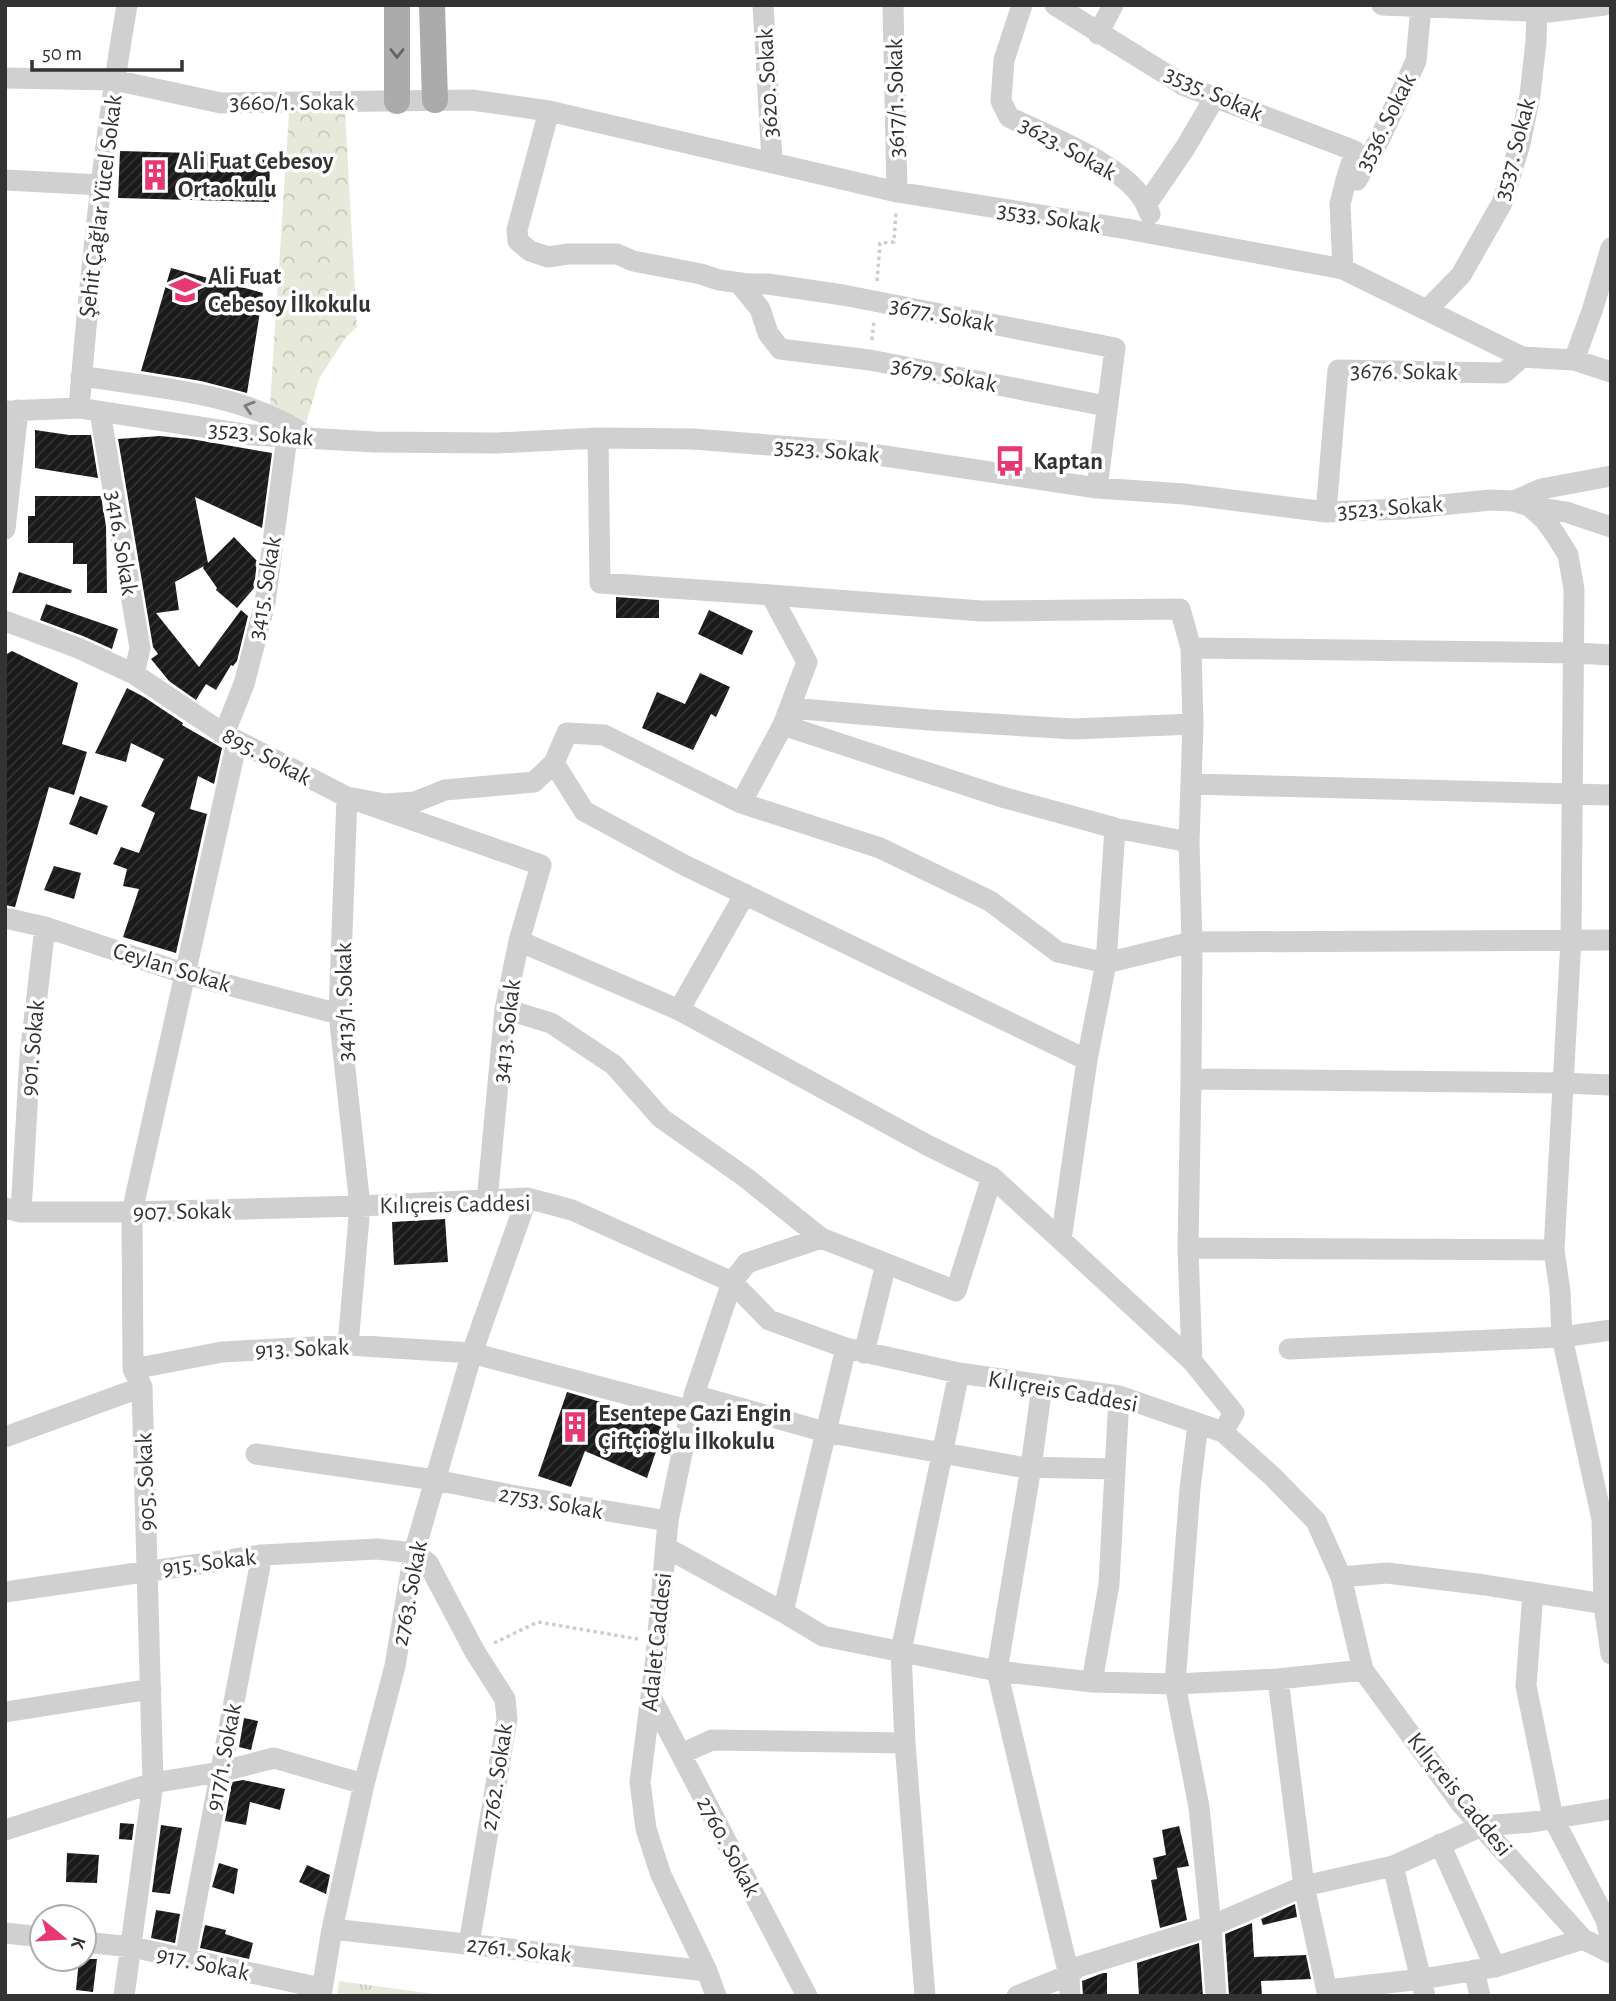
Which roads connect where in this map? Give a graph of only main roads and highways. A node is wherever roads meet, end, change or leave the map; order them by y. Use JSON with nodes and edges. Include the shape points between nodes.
{"nodes":[{"id":1,"x":397,"y":5,"type":"edge"},
{"id":2,"x":432,"y":5,"type":"edge"},
{"id":3,"x":435,"y":100,"type":"road end"},
{"id":4,"x":397,"y":101,"type":"road end"}],
"edges":[{"from":1,"to":4,"type":"main road","one_way":true},
{"from":2,"to":3,"type":"main road"}]}
